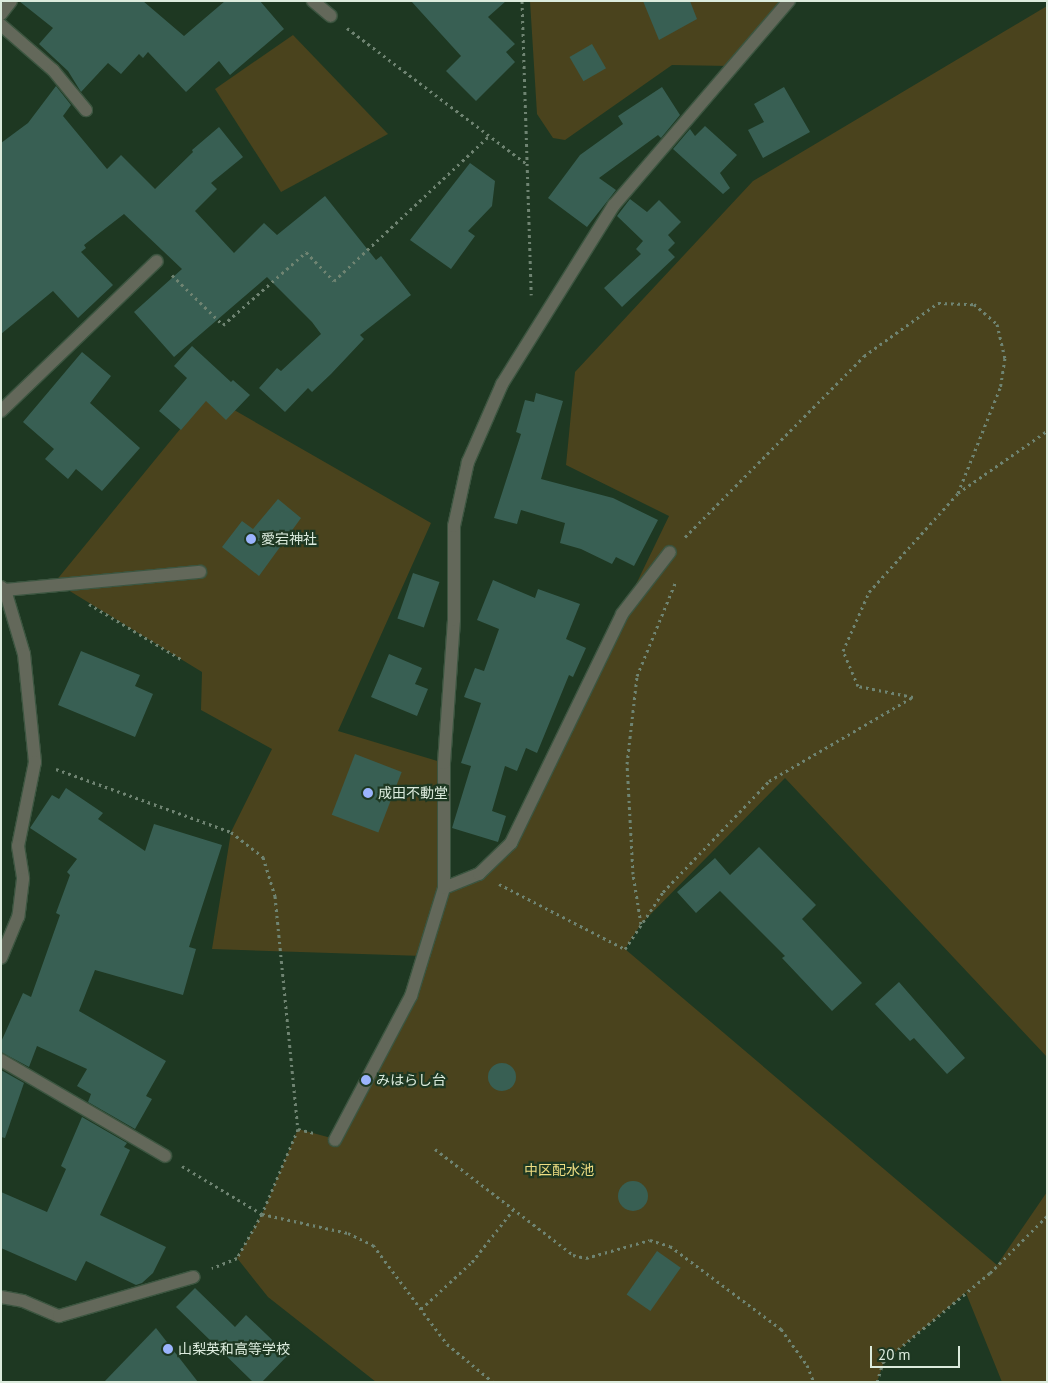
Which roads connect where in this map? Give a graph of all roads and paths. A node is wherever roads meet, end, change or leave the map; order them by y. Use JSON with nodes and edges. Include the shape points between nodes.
{"nodes":[{"id":1,"x":11,"y":1,"type":"edge"},
{"id":2,"x":313,"y":1,"type":"edge"},
{"id":3,"x":522,"y":1,"type":"edge"},
{"id":4,"x":789,"y":1,"type":"edge"},
{"id":5,"x":1,"y":14,"type":"edge"},
{"id":6,"x":331,"y":16,"type":"joint"},
{"id":7,"x":1,"y":25,"type":"edge"},
{"id":8,"x":86,"y":110,"type":"dead end"},
{"id":9,"x":489,"y":136,"type":"junction"},
{"id":10,"x":527,"y":164,"type":"junction"},
{"id":11,"x":157,"y":260,"type":"joint"},
{"id":12,"x":532,"y":334,"type":"junction"},
{"id":13,"x":1,"y":410,"type":"edge"},
{"id":14,"x":1047,"y":431,"type":"edge"},
{"id":15,"x":958,"y":493,"type":"junction"},
{"id":16,"x":670,"y":552,"type":"junction"},
{"id":17,"x":200,"y":572,"type":"dead end"},
{"id":18,"x":56,"y":585,"type":"junction"},
{"id":19,"x":3,"y":588,"type":"edge"},
{"id":20,"x":181,"y":659,"type":"dead end"},
{"id":21,"x":35,"y":762,"type":"junction"},
{"id":22,"x":479,"y":874,"type":"junction"},
{"id":23,"x":444,"y":888,"type":"junction"},
{"id":24,"x":641,"y":924,"type":"junction"},
{"id":25,"x":1,"y":958,"type":"edge"},
{"id":26,"x":1,"y":1060,"type":"edge"},
{"id":27,"x":335,"y":1140,"type":"dead end"},
{"id":28,"x":435,"y":1149,"type":"dead end"},
{"id":29,"x":165,"y":1156,"type":"joint"},
{"id":30,"x":513,"y":1210,"type":"junction"},
{"id":31,"x":262,"y":1214,"type":"junction"},
{"id":32,"x":1047,"y":1216,"type":"edge"},
{"id":33,"x":193,"y":1276,"type":"joint"},
{"id":34,"x":1,"y":1297,"type":"edge"},
{"id":35,"x":421,"y":1309,"type":"junction"},
{"id":36,"x":493,"y":1382,"type":"edge"},
{"id":37,"x":814,"y":1382,"type":"edge"},
{"id":38,"x":877,"y":1382,"type":"edge"}],
"edges":[{"from":1,"to":5,"type":"street"},
{"from":2,"to":6,"type":"street"},
{"from":3,"to":10,"type":"path"},
{"from":4,"to":12,"type":"street","via":[[614,205]]},
{"from":6,"to":9,"type":"path"},
{"from":7,"to":8,"type":"street","via":[[53,70]]},
{"from":9,"to":10,"type":"path"},
{"from":9,"to":11,"type":"path","via":[[334,281],[306,252],[223,325]]},
{"from":10,"to":12,"type":"path"},
{"from":11,"to":13,"type":"street"},
{"from":12,"to":23,"type":"street","via":[[502,384],[468,462],[454,526],[454,620],[444,763]]},
{"from":14,"to":15,"type":"path"},
{"from":15,"to":16,"type":"path","via":[[1000,388],[1005,358],[997,324],[974,304],[938,303],[864,356]]},
{"from":15,"to":24,"type":"path","via":[[869,592],[843,651],[858,686],[913,697],[768,781],[664,892]]},
{"from":16,"to":22,"type":"street","via":[[622,614],[511,843]]},
{"from":16,"to":24,"type":"path","via":[[677,584],[637,676],[627,764],[633,874]]},
{"from":17,"to":18,"type":"street"},
{"from":18,"to":19,"type":"street"},
{"from":18,"to":20,"type":"path"},
{"from":19,"to":21,"type":"street","via":[[24,654]]},
{"from":21,"to":25,"type":"street","via":[[18,846],[23,880],[18,918]]},
{"from":21,"to":31,"type":"path","via":[[231,832],[262,857],[275,896],[298,1129]]},
{"from":22,"to":23,"type":"street"},
{"from":22,"to":24,"type":"path","via":[[625,949]]},
{"from":23,"to":27,"type":"street","via":[[411,996]]},
{"from":26,"to":29,"type":"street"},
{"from":28,"to":30,"type":"path"},
{"from":29,"to":31,"type":"path"},
{"from":30,"to":35,"type":"path","via":[[472,1262]]},
{"from":30,"to":37,"type":"path","via":[[572,1256],[586,1258],[650,1240],[670,1246],[781,1329],[807,1365]]},
{"from":31,"to":33,"type":"path","via":[[237,1258]]},
{"from":31,"to":35,"type":"path","via":[[348,1233],[373,1245]]},
{"from":32,"to":38,"type":"path","via":[[990,1273],[884,1362]]},
{"from":33,"to":34,"type":"street","via":[[58,1316],[24,1300]]},
{"from":35,"to":36,"type":"path","via":[[446,1344]]}]}
